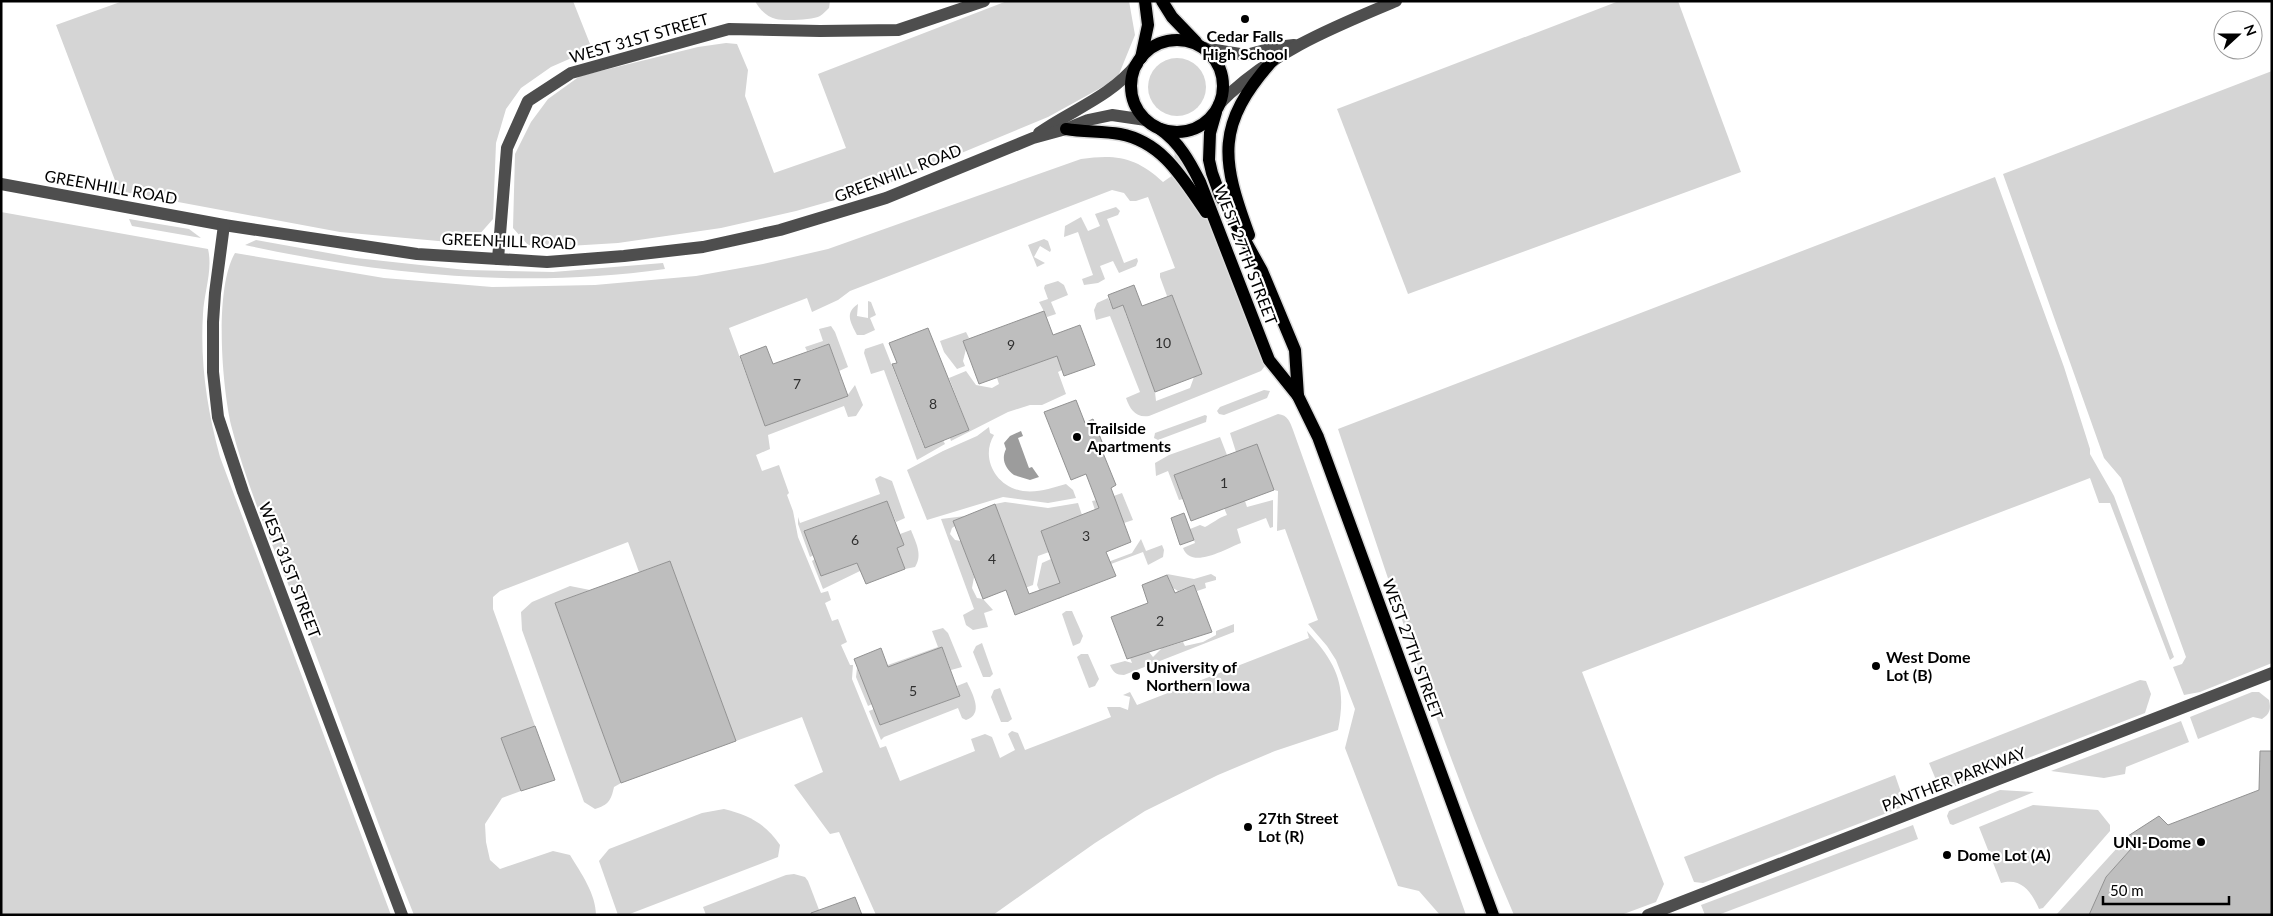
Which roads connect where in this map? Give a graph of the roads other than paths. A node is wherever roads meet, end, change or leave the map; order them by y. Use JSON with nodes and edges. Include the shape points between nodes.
{"nodes":[{"id":1,"x":984,"y":1,"type":"edge"},
{"id":2,"x":1145,"y":1,"type":"edge"},
{"id":3,"x":1162,"y":1,"type":"edge"},
{"id":4,"x":1396,"y":1,"type":"edge"},
{"id":5,"x":1296,"y":45,"type":"junction"},
{"id":6,"x":1202,"y":47,"type":"junction"},
{"id":7,"x":1272,"y":60,"type":"junction"},
{"id":8,"x":1139,"y":61,"type":"junction"},
{"id":9,"x":1217,"y":108,"type":"junction"},
{"id":10,"x":1146,"y":120,"type":"junction"},
{"id":11,"x":1066,"y":129,"type":"junction"},
{"id":12,"x":1160,"y":129,"type":"junction"},
{"id":13,"x":1033,"y":138,"type":"junction"},
{"id":14,"x":1,"y":184,"type":"edge"},
{"id":15,"x":224,"y":224,"type":"junction"},
{"id":16,"x":1217,"y":227,"type":"junction"},
{"id":17,"x":498,"y":259,"type":"junction"},
{"id":18,"x":1262,"y":271,"type":"junction"},
{"id":19,"x":1298,"y":396,"type":"junction"},
{"id":20,"x":2272,"y":673,"type":"edge"},
{"id":21,"x":402,"y":915,"type":"edge"},
{"id":22,"x":1493,"y":915,"type":"edge"},
{"id":23,"x":1648,"y":915,"type":"edge"}],
"edges":[{"from":1,"to":17,"type":"street","name":"WEST 31ST STREET","via":[[898,30],[729,29],[571,73],[528,101],[507,148]]},
{"from":2,"to":8,"type":"main road","via":[[1148,25]]},
{"from":3,"to":6,"type":"main road","via":[[1172,17]]},
{"from":4,"to":5,"type":"street"},
{"from":5,"to":6,"type":"street","via":[[1246,55]]},
{"from":5,"to":7,"type":"street"},
{"from":6,"to":8,"type":"main road","via":[[1186,40],[1172,40],[1158,44]]},
{"from":6,"to":9,"type":"main road","via":[[1220,67],[1222,97]]},
{"from":7,"to":9,"type":"street","via":[[1253,73]]},
{"from":7,"to":18,"type":"main road","via":[[1257,77],[1238,109],[1231,127],[1228,151],[1232,185]]},
{"from":8,"to":10,"type":"main road","via":[[1132,78],[1132,93],[1136,108]]},
{"from":8,"to":13,"type":"street","name":"GREENHILL ROAD","via":[[1114,88],[1059,118]]},
{"from":9,"to":12,"type":"main road","via":[[1205,123],[1191,130],[1175,132]]},
{"from":9,"to":18,"type":"main road","name":"WEST 27TH STREET","via":[[1210,133],[1212,173],[1220,195]]},
{"from":10,"to":11,"type":"street","name":"GREENHILL ROAD","via":[[1106,116]]},
{"from":10,"to":12,"type":"main road"},
{"from":11,"to":13,"type":"street","name":"GREENHILL ROAD"},
{"from":11,"to":16,"type":"main road","via":[[1118,134],[1147,143],[1168,161]]},
{"from":12,"to":16,"type":"main road","name":"WEST 27TH STREET","via":[[1170,136],[1191,164]]},
{"from":13,"to":17,"type":"street","name":"GREENHILL ROAD","via":[[886,198],[780,230],[704,247],[624,256],[547,262]]},
{"from":14,"to":15,"type":"street","name":"GREENHILL ROAD"},
{"from":15,"to":17,"type":"street","name":"GREENHILL ROAD","via":[[417,254]]},
{"from":15,"to":21,"type":"street","name":"WEST 31ST STREET","via":[[213,322],[213,372],[218,417],[243,492]]},
{"from":16,"to":19,"type":"main road","name":"WEST 27TH STREET","via":[[1269,360]]},
{"from":18,"to":19,"type":"main road","name":"WEST 27TH STREET","via":[[1295,350]]},
{"from":19,"to":22,"type":"main road","name":"WEST 27TH STREET","via":[[1318,437]]},
{"from":20,"to":23,"type":"street","name":"PANTHER PARKWAY"}]}
